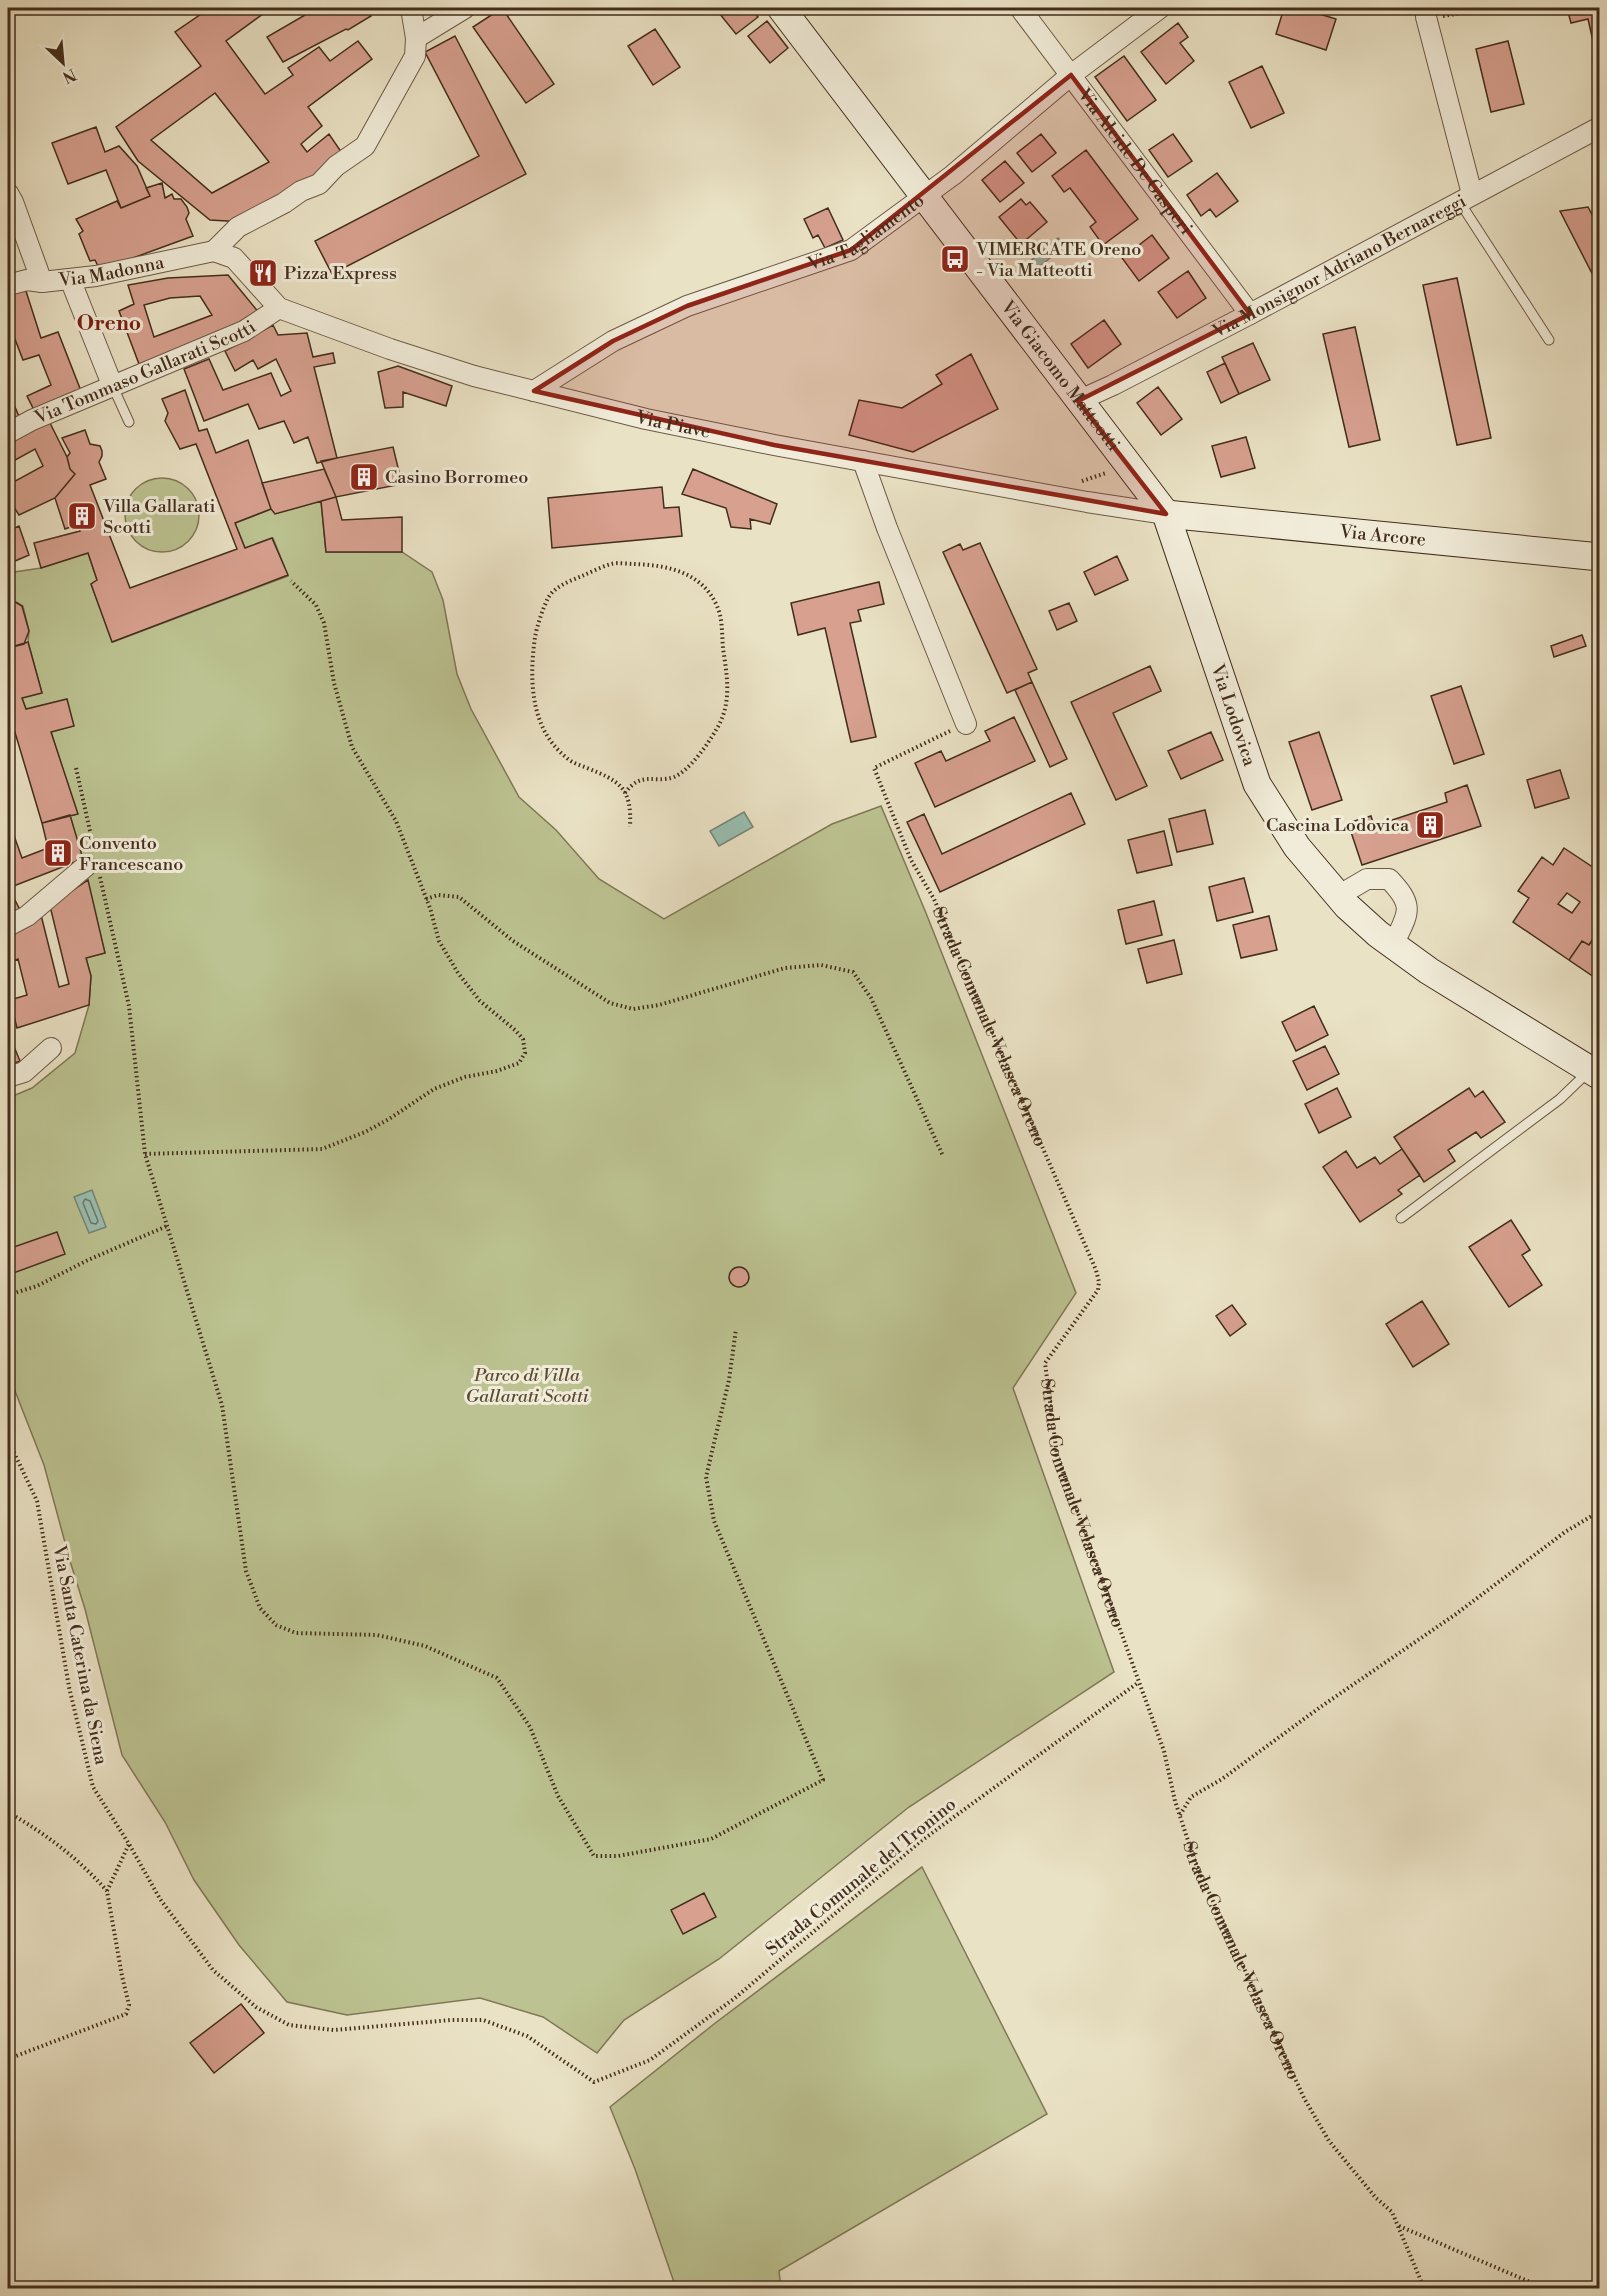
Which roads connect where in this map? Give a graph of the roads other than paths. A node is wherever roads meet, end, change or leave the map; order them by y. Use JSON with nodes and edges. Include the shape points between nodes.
{"nodes":[{"id":1,"x":411,"y":8,"type":"edge"},
{"id":2,"x":465,"y":8,"type":"edge"},
{"id":3,"x":781,"y":8,"type":"edge"},
{"id":4,"x":1020,"y":8,"type":"edge"},
{"id":5,"x":1160,"y":8,"type":"edge"},
{"id":6,"x":1426,"y":17,"type":"dead end"},
{"id":7,"x":416,"y":38,"type":"junction"},
{"id":8,"x":1071,"y":75,"type":"junction"},
{"id":9,"x":1599,"y":128,"type":"edge"},
{"id":10,"x":8,"y":193,"type":"edge"},
{"id":11,"x":923,"y":196,"type":"junction"},
{"id":12,"x":1465,"y":198,"type":"junction"},
{"id":13,"x":214,"y":251,"type":"junction"},
{"id":14,"x":70,"y":279,"type":"junction"},
{"id":15,"x":42,"y":282,"type":"junction"},
{"id":16,"x":8,"y":285,"type":"edge"},
{"id":17,"x":279,"y":308,"type":"junction"},
{"id":18,"x":1250,"y":314,"type":"junction"},
{"id":19,"x":1550,"y":340,"type":"dead end"},
{"id":20,"x":113,"y":387,"type":"junction"},
{"id":21,"x":534,"y":391,"type":"junction"},
{"id":22,"x":1078,"y":401,"type":"junction"},
{"id":23,"x":129,"y":422,"type":"dead end"},
{"id":24,"x":8,"y":433,"type":"edge"},
{"id":25,"x":863,"y":461,"type":"junction"},
{"id":26,"x":1166,"y":514,"type":"junction"},
{"id":27,"x":1599,"y":557,"type":"edge"},
{"id":28,"x":966,"y":724,"type":"road end"},
{"id":29,"x":94,"y":865,"type":"road end"},
{"id":30,"x":1338,"y":896,"type":"junction"},
{"id":31,"x":8,"y":926,"type":"edge"},
{"id":32,"x":1393,"y":945,"type":"junction"},
{"id":33,"x":51,"y":1048,"type":"dead end"},
{"id":34,"x":1595,"y":1073,"type":"edge"},
{"id":35,"x":8,"y":1077,"type":"edge"},
{"id":36,"x":1401,"y":1218,"type":"dead end"}],
"edges":[{"from":1,"to":7,"type":"street"},
{"from":2,"to":7,"type":"street"},
{"from":3,"to":11,"type":"street","name":"Via Giacomo Matteotti"},
{"from":4,"to":8,"type":"street","name":"Via Alcide De Gasperi"},
{"from":5,"to":8,"type":"street","name":"Via Tagliamento"},
{"from":6,"to":12,"type":"street"},
{"from":7,"to":13,"type":"street","via":[[411,65],[364,146],[319,184],[238,227]]},
{"from":8,"to":11,"type":"street","name":"Via Tagliamento"},
{"from":8,"to":18,"type":"street","name":"Via Alcide De Gasperi"},
{"from":9,"to":12,"type":"street","name":"Via Monsignor Adriano Bernareggi"},
{"from":10,"to":15,"type":"street"},
{"from":11,"to":21,"type":"street","name":"Via Tagliamento","via":[[851,250],[687,306],[613,341]]},
{"from":11,"to":22,"type":"street","name":"Via Giacomo Matteotti"},
{"from":12,"to":18,"type":"street","name":"Via Monsignor Adriano Bernareggi"},
{"from":12,"to":19,"type":"lane"},
{"from":13,"to":14,"type":"street","name":"Via Madonna"},
{"from":13,"to":17,"type":"street","name":"Via Piave","via":[[234,258]]},
{"from":14,"to":15,"type":"street","name":"Via Madonna"},
{"from":14,"to":20,"type":"street"},
{"from":15,"to":16,"type":"street","name":"Via Madonna","via":[[27,280]]},
{"from":17,"to":20,"type":"street","name":"Via Tommaso Gallarati Scotti","via":[[244,331]]},
{"from":17,"to":21,"type":"street","name":"Via Piave","via":[[390,349]]},
{"from":18,"to":22,"type":"street","name":"Via Monsignor Adriano Bernareggi"},
{"from":20,"to":23,"type":"lane"},
{"from":20,"to":24,"type":"street","name":"Via Tommaso Gallarati Scotti"},
{"from":21,"to":25,"type":"street","name":"Via Piave","via":[[646,419]]},
{"from":22,"to":26,"type":"street","name":"Via Giacomo Matteotti"},
{"from":25,"to":26,"type":"street","name":"Via Piave"},
{"from":25,"to":28,"type":"street"},
{"from":26,"to":27,"type":"street","name":"Via Arcore"},
{"from":26,"to":30,"type":"street","name":"Via Lodovica","via":[[1257,784],[1297,847]]},
{"from":29,"to":31,"type":"street"},
{"from":30,"to":32,"type":"street","name":"Via Lodovica"},
{"from":30,"to":32,"type":"street","via":[[1367,879],[1389,879],[1404,894],[1408,913]]},
{"from":32,"to":34,"type":"street","name":"Via Lodovica"},
{"from":33,"to":35,"type":"street","via":[[24,1072]]},
{"from":34,"to":36,"type":"lane"}]}
